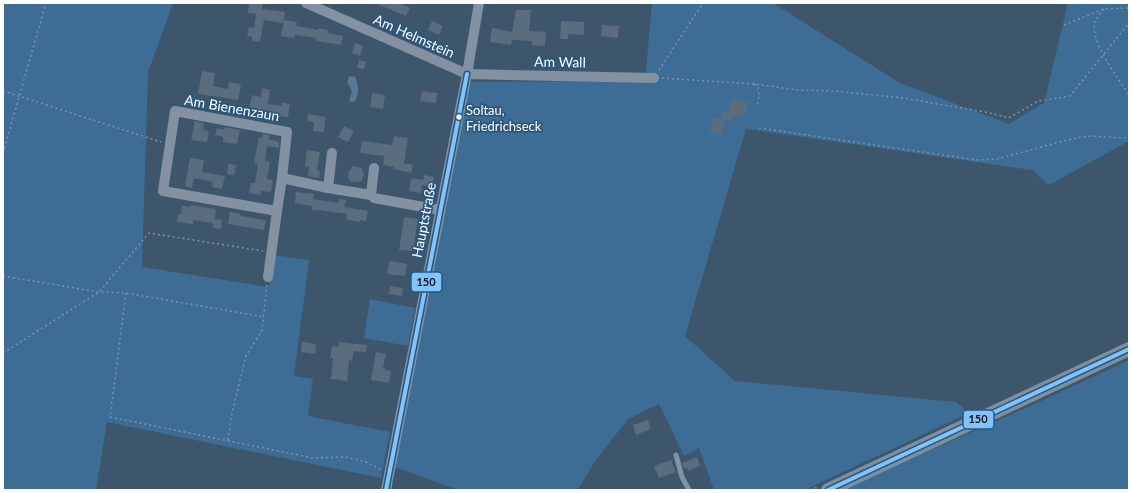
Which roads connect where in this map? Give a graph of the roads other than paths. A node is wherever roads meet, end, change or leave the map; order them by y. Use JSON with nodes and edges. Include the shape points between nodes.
{"nodes":[{"id":1,"x":306,"y":3,"type":"edge"},
{"id":2,"x":479,"y":3,"type":"edge"},
{"id":3,"x":467,"y":74,"type":"junction"},
{"id":4,"x":654,"y":78,"type":"road end"},
{"id":5,"x":332,"y":153,"type":"dead end"},
{"id":6,"x":374,"y":168,"type":"dead end"},
{"id":7,"x":282,"y":178,"type":"junction"},
{"id":8,"x":328,"y":188,"type":"junction"},
{"id":9,"x":371,"y":195,"type":"junction"},
{"id":10,"x":440,"y":210,"type":"junction"},
{"id":11,"x":276,"y":212,"type":"junction"},
{"id":12,"x":268,"y":277,"type":"road end"},
{"id":13,"x":1129,"y":349,"type":"edge"},
{"id":14,"x":676,"y":455,"type":"dead end"},
{"id":15,"x":386,"y":490,"type":"edge"},
{"id":16,"x":689,"y":490,"type":"edge"},
{"id":17,"x":828,"y":490,"type":"edge"}],
"edges":[{"from":1,"to":3,"type":"street","name":"Am Helmstein"},
{"from":2,"to":3,"type":"street","name":"Hauptstraße"},
{"from":3,"to":4,"type":"street","name":"Am Wall"},
{"from":3,"to":10,"type":"street","name":"Hauptstraße"},
{"from":5,"to":8,"type":"street"},
{"from":6,"to":9,"type":"street"},
{"from":7,"to":8,"type":"street"},
{"from":7,"to":11,"type":"street","name":"Am Bienenzaun"},
{"from":7,"to":11,"type":"street","name":"Am Bienenzaun","via":[[287,132],[175,111],[163,191]]},
{"from":8,"to":9,"type":"street"},
{"from":9,"to":10,"type":"street","via":[[374,198]]},
{"from":10,"to":15,"type":"street","name":"Hauptstraße"},
{"from":11,"to":12,"type":"street","name":"Am Bienenzaun"},
{"from":13,"to":17,"type":"main road"},
{"from":14,"to":16,"type":"lane","via":[[682,477]]}]}
